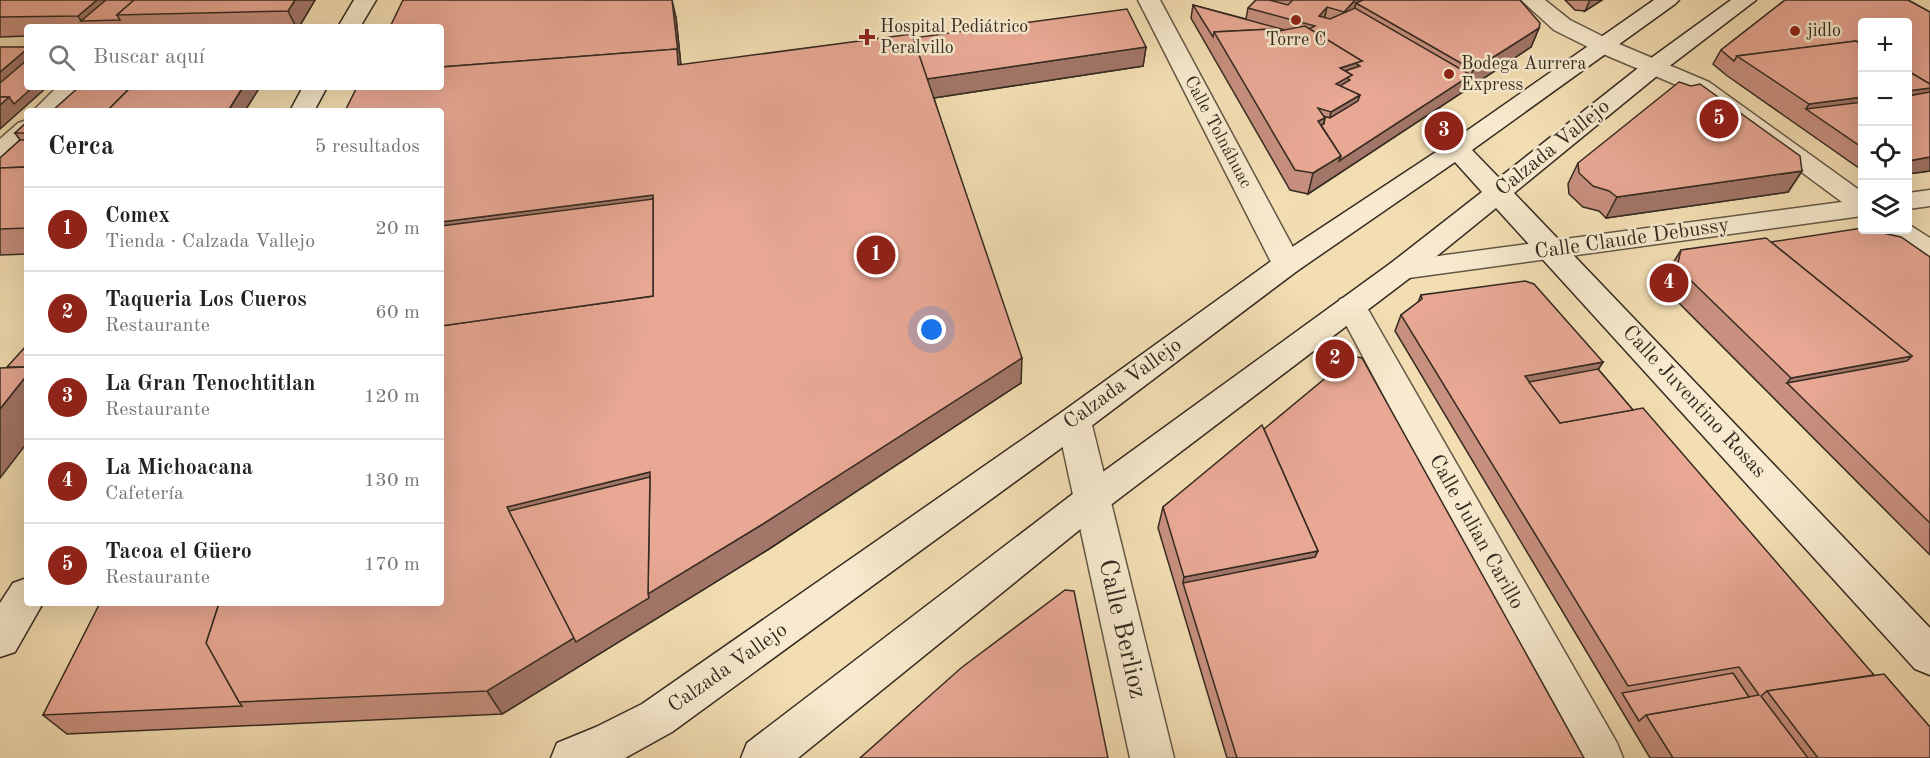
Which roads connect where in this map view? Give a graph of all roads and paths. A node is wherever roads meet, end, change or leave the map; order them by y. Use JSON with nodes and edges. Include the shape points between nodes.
{"nodes":[{"id":1,"x":365,"y":0,"type":"edge"},
{"id":2,"x":1149,"y":0,"type":"edge"},
{"id":3,"x":1532,"y":0,"type":"edge"},
{"id":4,"x":1668,"y":0,"type":"edge"},
{"id":5,"x":1745,"y":0,"type":"edge"},
{"id":6,"x":352,"y":24,"type":"edge"},
{"id":7,"x":1604,"y":46,"type":"junction"},
{"id":8,"x":1655,"y":66,"type":"junction"},
{"id":9,"x":68,"y":90,"type":"edge"},
{"id":10,"x":313,"y":90,"type":"edge"},
{"id":11,"x":48,"y":108,"type":"edge"},
{"id":12,"x":304,"y":108,"type":"edge"},
{"id":13,"x":24,"y":131,"type":"edge"},
{"id":14,"x":1457,"y":149,"type":"junction"},
{"id":15,"x":0,"y":153,"type":"edge"},
{"id":16,"x":1497,"y":193,"type":"junction"},
{"id":17,"x":1930,"y":198,"type":"edge"},
{"id":18,"x":1912,"y":200,"type":"edge"},
{"id":19,"x":1858,"y":202,"type":"edge"},
{"id":20,"x":1858,"y":207,"type":"edge"},
{"id":21,"x":1905,"y":234,"type":"edge"},
{"id":22,"x":1552,"y":249,"type":"junction"},
{"id":23,"x":1930,"y":252,"type":"edge"},
{"id":24,"x":1287,"y":264,"type":"junction"},
{"id":25,"x":1401,"y":270,"type":"junction"},
{"id":26,"x":1351,"y":306,"type":"junction"},
{"id":27,"x":1074,"y":421,"type":"junction"},
{"id":28,"x":1091,"y":500,"type":"junction"},
{"id":29,"x":24,"y":600,"type":"edge"},
{"id":30,"x":0,"y":639,"type":"edge"},
{"id":31,"x":1930,"y":656,"type":"edge"},
{"id":32,"x":573,"y":758,"type":"edge"},
{"id":33,"x":763,"y":758,"type":"edge"},
{"id":34,"x":1152,"y":758,"type":"edge"},
{"id":35,"x":1601,"y":758,"type":"edge"}],
"edges":[{"from":1,"to":6,"type":"street"},
{"from":2,"to":24,"type":"street","name":"Calle Tolnáhuac"},
{"from":3,"to":7,"type":"street","via":[[1562,25]]},
{"from":4,"to":7,"type":"street","name":"Calzada Vallejo"},
{"from":5,"to":8,"type":"street","name":"Calzada Vallejo"},
{"from":7,"to":8,"type":"street"},
{"from":7,"to":14,"type":"street","name":"Calzada Vallejo"},
{"from":8,"to":16,"type":"street","name":"Calzada Vallejo"},
{"from":8,"to":19,"type":"street","via":[[1701,87]]},
{"from":9,"to":11,"type":"street"},
{"from":10,"to":12,"type":"street"},
{"from":13,"to":15,"type":"street"},
{"from":14,"to":16,"type":"street","name":"Calle Juventino Rosas"},
{"from":14,"to":24,"type":"street","name":"Calzada Vallejo"},
{"from":16,"to":22,"type":"street","name":"Calle Juventino Rosas"},
{"from":16,"to":25,"type":"street","name":"Calzada Vallejo"},
{"from":17,"to":18,"type":"street"},
{"from":20,"to":22,"type":"street","name":"Calle Claude Debussy"},
{"from":21,"to":23,"type":"street"},
{"from":22,"to":25,"type":"street","name":"Calle Claude Debussy"},
{"from":22,"to":31,"type":"street","name":"Calle Juventino Rosas"},
{"from":24,"to":27,"type":"street","name":"Calzada Vallejo"},
{"from":25,"to":26,"type":"street","name":"Calzada Vallejo"},
{"from":26,"to":28,"type":"street","name":"Calzada Vallejo"},
{"from":26,"to":35,"type":"street","name":"Calle Julian Carillo"},
{"from":27,"to":28,"type":"street","name":"Calle Berlioz"},
{"from":27,"to":32,"type":"street","name":"Calzada Vallejo","via":[[657,718]]},
{"from":28,"to":33,"type":"street","name":"Calzada Vallejo"},
{"from":28,"to":34,"type":"street","name":"Calle Berlioz"},
{"from":29,"to":30,"type":"street"}]}
